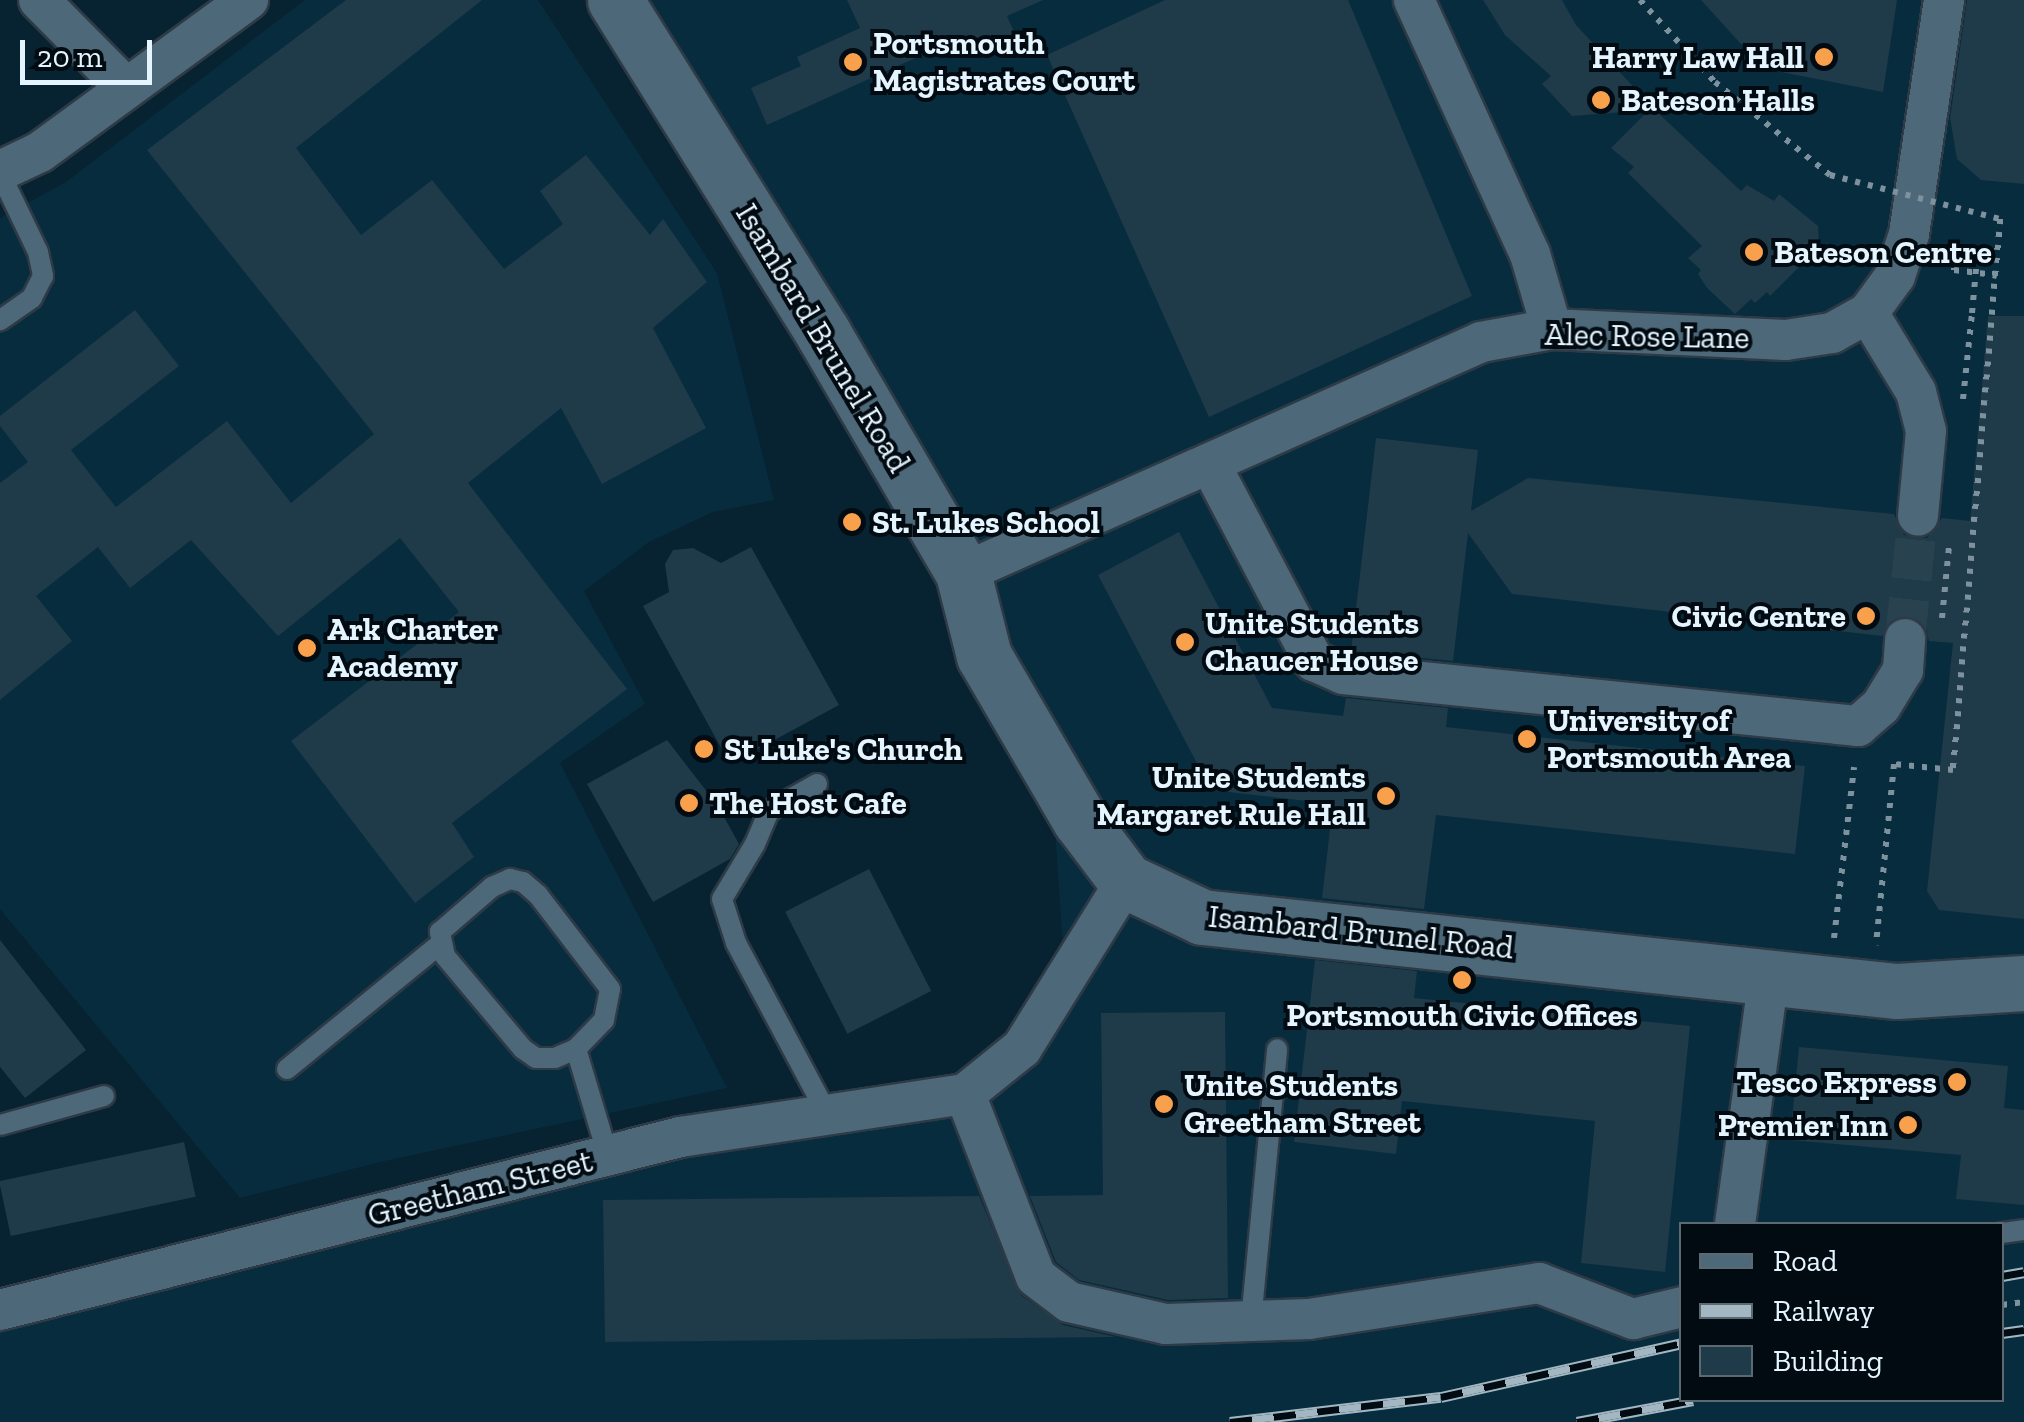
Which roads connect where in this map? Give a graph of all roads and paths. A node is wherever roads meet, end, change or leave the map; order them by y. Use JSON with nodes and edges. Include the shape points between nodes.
{"nodes":[{"id":1,"x":40,"y":0,"type":"edge"},
{"id":2,"x":248,"y":0,"type":"edge"},
{"id":3,"x":615,"y":0,"type":"edge"},
{"id":4,"x":1414,"y":0,"type":"edge"},
{"id":5,"x":1640,"y":0,"type":"edge"},
{"id":6,"x":1944,"y":0,"type":"edge"},
{"id":7,"x":126,"y":88,"type":"junction"},
{"id":8,"x":0,"y":172,"type":"edge"},
{"id":9,"x":1977,"y":258,"type":"dead end"},
{"id":10,"x":1997,"y":276,"type":"junction"},
{"id":11,"x":1868,"y":313,"type":"junction"},
{"id":12,"x":0,"y":320,"type":"edge"},
{"id":13,"x":1552,"y":329,"type":"junction"},
{"id":14,"x":1211,"y":466,"type":"junction"},
{"id":15,"x":1918,"y":516,"type":"tunnel mouth"},
{"id":16,"x":963,"y":574,"type":"junction"},
{"id":17,"x":1905,"y":639,"type":"tunnel mouth"},
{"id":18,"x":1858,"y":726,"type":"junction"},
{"id":19,"x":817,"y":784,"type":"dead end"},
{"id":20,"x":1126,"y":881,"type":"junction"},
{"id":21,"x":1834,"y":940,"type":"dead end"},
{"id":22,"x":440,"y":944,"type":"junction"},
{"id":23,"x":1876,"y":945,"type":"dead end"},
{"id":24,"x":1769,"y":976,"type":"junction"},
{"id":25,"x":2024,"y":983,"type":"edge"},
{"id":26,"x":576,"y":1049,"type":"junction"},
{"id":27,"x":1276,"y":1049,"type":"dead end"},
{"id":28,"x":288,"y":1069,"type":"dead end"},
{"id":29,"x":965,"y":1094,"type":"junction"},
{"id":30,"x":104,"y":1096,"type":"dead end"},
{"id":31,"x":828,"y":1114,"type":"junction"},
{"id":32,"x":0,"y":1125,"type":"edge"},
{"id":33,"x":608,"y":1156,"type":"junction"},
{"id":34,"x":1735,"y":1222,"type":"edge"},
{"id":35,"x":1679,"y":1308,"type":"edge"},
{"id":36,"x":0,"y":1310,"type":"edge"},
{"id":37,"x":1251,"y":1321,"type":"junction"}],
"edges":[{"from":1,"to":7,"type":"street"},
{"from":2,"to":7,"type":"street"},
{"from":3,"to":16,"type":"street","name":"Isambard Brunel Road","via":[[823,333]]},
{"from":4,"to":13,"type":"street","via":[[1530,254]]},
{"from":5,"to":10,"type":"path","bridge":true,"via":[[1715,82],[1830,175],[2000,219]]},
{"from":6,"to":11,"type":"street","name":"Alec Rose Lane","via":[[1909,234],[1895,276]]},
{"from":7,"to":8,"type":"street","via":[[40,152]]},
{"from":8,"to":12,"type":"lane","via":[[43,276],[32,298]]},
{"from":9,"to":10,"type":"path","via":[[1954,255],[1954,270]]},
{"from":10,"to":23,"type":"path","bridge":true,"via":[[1953,770],[1894,764]]},
{"from":11,"to":13,"type":"street","name":"Alec Rose Lane","via":[[1832,334],[1786,340]]},
{"from":11,"to":15,"type":"street","via":[[1916,392],[1926,431]]},
{"from":13,"to":14,"type":"street","name":"Alec Rose Lane","via":[[1481,342]]},
{"from":14,"to":16,"type":"street","name":"Alec Rose Lane"},
{"from":14,"to":18,"type":"street","via":[[1314,661],[1343,674]]},
{"from":16,"to":20,"type":"street","name":"Isambard Brunel Road","via":[[984,656],[1080,820]]},
{"from":17,"to":18,"type":"street","via":[[1902,670],[1881,706]]},
{"from":18,"to":21,"type":"path"},
{"from":19,"to":31,"type":"lane","via":[[769,811],[722,898],[736,943]]},
{"from":20,"to":24,"type":"street","name":"Isambard Brunel Road","via":[[1202,917]]},
{"from":20,"to":29,"type":"street","via":[[1022,1048]]},
{"from":22,"to":26,"type":"lane","via":[[523,1049],[536,1058]]},
{"from":22,"to":26,"type":"lane","via":[[440,932],[492,887],[510,879],[523,882],[610,989],[604,1020]]},
{"from":22,"to":28,"type":"lane"},
{"from":24,"to":25,"type":"street","name":"Isambard Brunel Road","via":[[1897,991]]},
{"from":24,"to":34,"type":"street"},
{"from":26,"to":33,"type":"lane"},
{"from":27,"to":37,"type":"lane"},
{"from":29,"to":31,"type":"street","name":"Greetham Street"},
{"from":29,"to":37,"type":"street","via":[[1036,1277],[1069,1302],[1166,1324]]},
{"from":30,"to":32,"type":"lane"},
{"from":31,"to":33,"type":"street","name":"Greetham Street","via":[[680,1137]]},
{"from":33,"to":36,"type":"street","name":"Greetham Street"},
{"from":35,"to":37,"type":"street","via":[[1633,1319],[1539,1282],[1309,1319]]}]}
